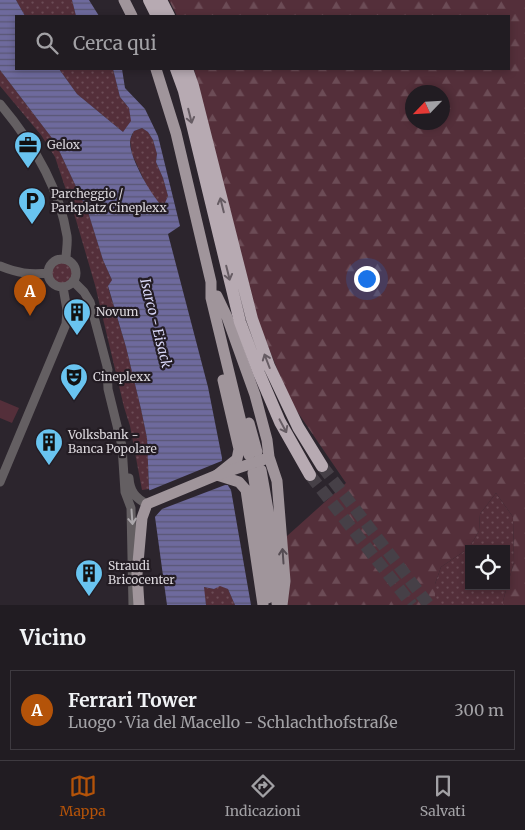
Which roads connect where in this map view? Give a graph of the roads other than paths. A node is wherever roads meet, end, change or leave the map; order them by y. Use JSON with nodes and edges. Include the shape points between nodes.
{"nodes":[{"id":1,"x":124,"y":0,"type":"edge"},
{"id":2,"x":150,"y":0,"type":"edge"},
{"id":3,"x":161,"y":0,"type":"edge"},
{"id":4,"x":132,"y":15,"type":"edge"},
{"id":5,"x":157,"y":15,"type":"edge"},
{"id":6,"x":168,"y":15,"type":"edge"},
{"id":7,"x":156,"y":70,"type":"edge"},
{"id":8,"x":176,"y":70,"type":"edge"},
{"id":9,"x":187,"y":70,"type":"edge"},
{"id":10,"x":0,"y":104,"type":"edge"},
{"id":11,"x":66,"y":259,"type":"junction"},
{"id":12,"x":0,"y":266,"type":"edge"},
{"id":13,"x":48,"y":273,"type":"junction"},
{"id":14,"x":73,"y":281,"type":"junction"},
{"id":15,"x":63,"y":287,"type":"junction"},
{"id":16,"x":214,"y":296,"type":"junction"},
{"id":17,"x":107,"y":366,"type":"junction"},
{"id":18,"x":260,"y":456,"type":"junction"},
{"id":19,"x":322,"y":466,"type":"tunnel mouth"},
{"id":20,"x":310,"y":475,"type":"tunnel mouth"},
{"id":21,"x":217,"y":476,"type":"junction"},
{"id":22,"x":0,"y":482,"type":"edge"},
{"id":23,"x":147,"y":504,"type":"junction"},
{"id":24,"x":141,"y":537,"type":"junction"},
{"id":25,"x":133,"y":605,"type":"edge"},
{"id":26,"x":139,"y":605,"type":"edge"},
{"id":27,"x":146,"y":605,"type":"edge"},
{"id":28,"x":263,"y":605,"type":"edge"},
{"id":29,"x":268,"y":605,"type":"edge"},
{"id":30,"x":278,"y":605,"type":"edge"},
{"id":31,"x":282,"y":605,"type":"edge"}],
"edges":[{"from":1,"to":4,"type":"main road"},
{"from":2,"to":5,"type":"highway"},
{"from":3,"to":6,"type":"highway"},
{"from":7,"to":16,"type":"main road","via":[[176,133]]},
{"from":8,"to":20,"type":"highway","one_way":true,"via":[[240,322],[280,422]]},
{"from":19,"to":9,"type":"highway","one_way":true,"via":[[272,374],[252,319]]},
{"from":10,"to":11,"type":"street","via":[[24,134],[51,184],[68,238]]},
{"from":11,"to":13,"type":"street","via":[[53,262]]},
{"from":11,"to":14,"type":"street","via":[[76,271]]},
{"from":12,"to":13,"type":"street","via":[[31,275]]},
{"from":13,"to":15,"type":"street","via":[[51,282]]},
{"from":14,"to":15,"type":"street"},
{"from":14,"to":17,"type":"street","via":[[90,302]]},
{"from":15,"to":22,"type":"street","via":[[66,324]]},
{"from":16,"to":18,"type":"main road"},
{"from":16,"to":18,"type":"main road","via":[[227,317],[255,395],[267,440]]},
{"from":16,"to":21,"type":"main road","bridge":true,"via":[[210,321],[238,450],[237,459]]},
{"from":17,"to":23,"type":"street","via":[[125,432],[130,487],[139,500]]},
{"from":17,"to":25,"type":"street","one_way":true,"via":[[108,389],[122,446],[125,492],[131,508]]},
{"from":18,"to":21,"type":"main road","bridge":true},
{"from":31,"to":18,"type":"main road","one_way":true,"via":[[285,581],[277,481]]},
{"from":21,"to":23,"type":"main road"},
{"from":21,"to":28,"type":"main road","via":[[239,482],[246,490]]},
{"from":23,"to":24,"type":"main road"},
{"from":24,"to":26,"type":"main road","via":[[137,574]]},
{"from":24,"to":27,"type":"main road"},
{"from":29,"to":30,"type":"main road","via":[[257,472],[270,527]]}]}
